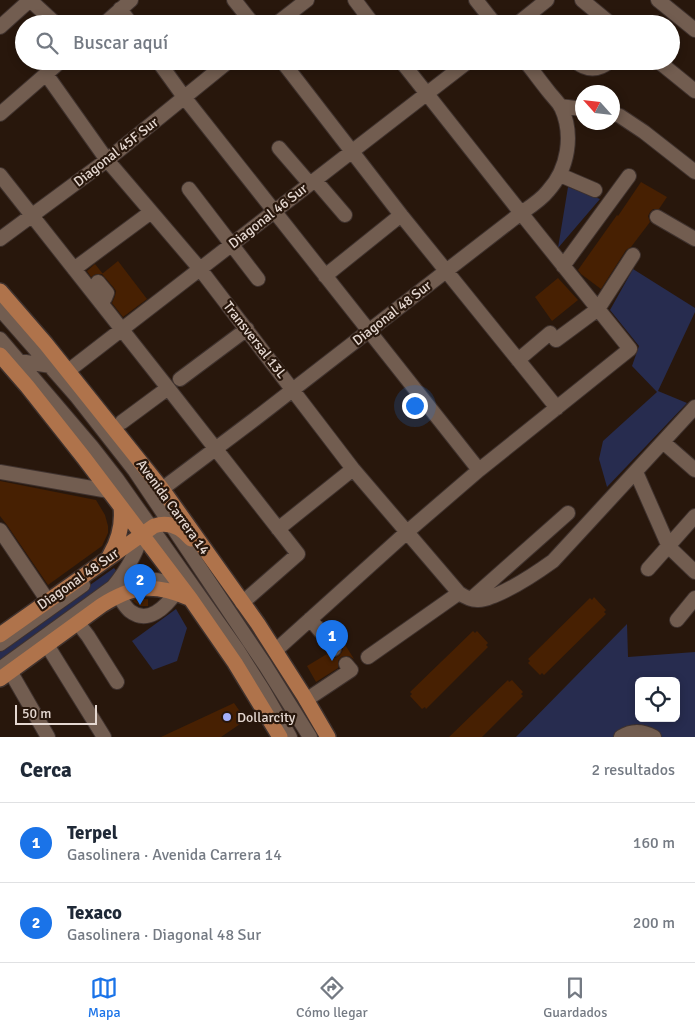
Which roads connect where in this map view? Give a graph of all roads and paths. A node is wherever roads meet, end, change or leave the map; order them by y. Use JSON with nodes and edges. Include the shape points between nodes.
{"nodes":[{"id":1,"x":30,"y":0,"type":"edge"},
{"id":2,"x":131,"y":0,"type":"edge"},
{"id":3,"x":234,"y":0,"type":"edge"},
{"id":4,"x":307,"y":0,"type":"edge"},
{"id":5,"x":355,"y":0,"type":"edge"},
{"id":6,"x":476,"y":0,"type":"edge"},
{"id":7,"x":547,"y":0,"type":"edge"},
{"id":8,"x":582,"y":0,"type":"edge"},
{"id":9,"x":658,"y":0,"type":"edge"},
{"id":10,"x":120,"y":10,"type":"junction"},
{"id":11,"x":46,"y":15,"type":"edge"},
{"id":12,"x":114,"y":15,"type":"edge"},
{"id":13,"x":124,"y":15,"type":"edge"},
{"id":14,"x":246,"y":15,"type":"edge"},
{"id":15,"x":288,"y":15,"type":"edge"},
{"id":16,"x":366,"y":15,"type":"edge"},
{"id":17,"x":488,"y":15,"type":"edge"},
{"id":18,"x":528,"y":15,"type":"edge"},
{"id":19,"x":600,"y":15,"type":"edge"},
{"id":20,"x":676,"y":15,"type":"edge"},
{"id":21,"x":680,"y":18,"type":"edge"},
{"id":22,"x":0,"y":27,"type":"edge"},
{"id":23,"x":695,"y":30,"type":"edge"},
{"id":24,"x":51,"y":70,"type":"edge"},
{"id":25,"x":164,"y":70,"type":"edge"},
{"id":26,"x":218,"y":70,"type":"edge"},
{"id":27,"x":289,"y":70,"type":"edge"},
{"id":28,"x":408,"y":70,"type":"edge"},
{"id":29,"x":457,"y":70,"type":"edge"},
{"id":30,"x":532,"y":70,"type":"edge"},
{"id":31,"x":669,"y":70,"type":"edge"},
{"id":32,"x":46,"y":74,"type":"junction"},
{"id":33,"x":695,"y":91,"type":"edge"},
{"id":34,"x":426,"y":94,"type":"junction"},
{"id":35,"x":184,"y":98,"type":"junction"},
{"id":36,"x":560,"y":106,"type":"junction"},
{"id":37,"x":575,"y":108,"type":"edge"},
{"id":38,"x":0,"y":114,"type":"edge"},
{"id":39,"x":620,"y":116,"type":"edge"},
{"id":40,"x":279,"y":148,"type":"dead end"},
{"id":41,"x":352,"y":152,"type":"junction"},
{"id":42,"x":107,"y":160,"type":"junction"},
{"id":43,"x":695,"y":172,"type":"edge"},
{"id":44,"x":0,"y":175,"type":"edge"},
{"id":45,"x":560,"y":175,"type":"junction"},
{"id":46,"x":629,"y":176,"type":"dead end"},
{"id":47,"x":313,"y":182,"type":"junction"},
{"id":48,"x":189,"y":189,"type":"dead end"},
{"id":49,"x":596,"y":190,"type":"dead end"},
{"id":50,"x":151,"y":212,"type":"junction"},
{"id":51,"x":274,"y":212,"type":"junction"},
{"id":52,"x":521,"y":213,"type":"junction"},
{"id":53,"x":344,"y":215,"type":"dead end"},
{"id":54,"x":401,"y":215,"type":"junction"},
{"id":55,"x":32,"y":216,"type":"junction"},
{"id":56,"x":657,"y":217,"type":"dead end"},
{"id":57,"x":695,"y":238,"type":"edge"},
{"id":58,"x":0,"y":239,"type":"edge"},
{"id":59,"x":232,"y":245,"type":"junction"},
{"id":60,"x":633,"y":255,"type":"dead end"},
{"id":61,"x":563,"y":266,"type":"junction"},
{"id":62,"x":74,"y":269,"type":"junction"},
{"id":63,"x":200,"y":269,"type":"junction"},
{"id":64,"x":446,"y":270,"type":"junction"},
{"id":65,"x":326,"y":276,"type":"junction"},
{"id":66,"x":258,"y":279,"type":"dead end"},
{"id":67,"x":98,"y":282,"type":"dead end"},
{"id":68,"x":0,"y":290,"type":"edge"},
{"id":69,"x":100,"y":302,"type":"junction"},
{"id":70,"x":0,"y":309,"type":"edge"},
{"id":71,"x":598,"y":309,"type":"junction"},
{"id":72,"x":122,"y":329,"type":"junction"},
{"id":73,"x":247,"y":330,"type":"junction"},
{"id":74,"x":369,"y":331,"type":"junction"},
{"id":75,"x":0,"y":339,"type":"edge"},
{"id":76,"x":1,"y":357,"type":"edge"},
{"id":77,"x":518,"y":360,"type":"junction"},
{"id":78,"x":19,"y":361,"type":"junction"},
{"id":79,"x":51,"y":366,"type":"junction"},
{"id":80,"x":68,"y":371,"type":"junction"},
{"id":81,"x":180,"y":379,"type":"dead end"},
{"id":82,"x":168,"y":388,"type":"junction"},
{"id":83,"x":293,"y":389,"type":"junction"},
{"id":84,"x":695,"y":407,"type":"edge"},
{"id":85,"x":557,"y":408,"type":"junction"},
{"id":86,"x":122,"y":422,"type":"dead end"},
{"id":87,"x":663,"y":442,"type":"junction"},
{"id":88,"x":216,"y":449,"type":"junction"},
{"id":89,"x":353,"y":469,"type":"junction"},
{"id":90,"x":480,"y":470,"type":"junction"},
{"id":91,"x":695,"y":470,"type":"edge"},
{"id":92,"x":0,"y":472,"type":"edge"},
{"id":93,"x":636,"y":472,"type":"junction"},
{"id":94,"x":146,"y":487,"type":"junction"},
{"id":95,"x":162,"y":489,"type":"junction"},
{"id":96,"x":109,"y":491,"type":"junction"},
{"id":97,"x":568,"y":513,"type":"dead end"},
{"id":98,"x":695,"y":516,"type":"edge"},
{"id":99,"x":140,"y":528,"type":"junction"},
{"id":100,"x":278,"y":529,"type":"junction"},
{"id":101,"x":0,"y":530,"type":"edge"},
{"id":102,"x":175,"y":531,"type":"junction"},
{"id":103,"x":407,"y":532,"type":"junction"},
{"id":104,"x":669,"y":546,"type":"junction"},
{"id":105,"x":111,"y":560,"type":"junction"},
{"id":106,"x":648,"y":569,"type":"dead end"},
{"id":107,"x":695,"y":572,"type":"edge"},
{"id":108,"x":115,"y":591,"type":"junction"},
{"id":109,"x":187,"y":593,"type":"junction"},
{"id":110,"x":465,"y":596,"type":"junction"},
{"id":111,"x":695,"y":598,"type":"edge"},
{"id":112,"x":48,"y":601,"type":"junction"},
{"id":113,"x":242,"y":603,"type":"junction"},
{"id":114,"x":310,"y":619,"type":"junction"},
{"id":115,"x":677,"y":620,"type":"dead end"},
{"id":116,"x":78,"y":623,"type":"junction"},
{"id":117,"x":0,"y":635,"type":"edge"},
{"id":118,"x":0,"y":644,"type":"edge"},
{"id":119,"x":47,"y":645,"type":"junction"},
{"id":120,"x":334,"y":649,"type":"dead end"},
{"id":121,"x":275,"y":651,"type":"junction"},
{"id":122,"x":368,"y":657,"type":"dead end"},
{"id":123,"x":346,"y":664,"type":"dead end"},
{"id":124,"x":3,"y":673,"type":"edge"},
{"id":125,"x":116,"y":682,"type":"dead end"},
{"id":126,"x":306,"y":700,"type":"junction"},
{"id":127,"x":48,"y":737,"type":"edge"},
{"id":128,"x":104,"y":737,"type":"edge"},
{"id":129,"x":280,"y":737,"type":"edge"},
{"id":130,"x":290,"y":737,"type":"edge"},
{"id":131,"x":310,"y":737,"type":"edge"},
{"id":132,"x":328,"y":737,"type":"edge"},
{"id":133,"x":621,"y":737,"type":"edge"},
{"id":134,"x":654,"y":737,"type":"edge"}],
"edges":[{"from":1,"to":11,"type":"street"},
{"from":1,"to":22,"type":"street"},
{"from":2,"to":10,"type":"street"},
{"from":3,"to":14,"type":"street"},
{"from":4,"to":15,"type":"street"},
{"from":5,"to":16,"type":"street"},
{"from":6,"to":17,"type":"street"},
{"from":7,"to":18,"type":"street"},
{"from":8,"to":19,"type":"street"},
{"from":9,"to":20,"type":"street"},
{"from":10,"to":12,"type":"street"},
{"from":10,"to":13,"type":"street"},
{"from":21,"to":23,"type":"street"},
{"from":24,"to":32,"type":"street"},
{"from":25,"to":35,"type":"street"},
{"from":26,"to":35,"type":"street","name":"Diagonal 45F Sur"},
{"from":27,"to":41,"type":"street"},
{"from":28,"to":34,"type":"street"},
{"from":29,"to":34,"type":"street","name":"Diagonal 46 Sur"},
{"from":30,"to":36,"type":"street"},
{"from":31,"to":33,"type":"street"},
{"from":32,"to":38,"type":"street"},
{"from":32,"to":42,"type":"street","name":"Transversal 13L"},
{"from":34,"to":41,"type":"street","name":"Diagonal 46 Sur"},
{"from":34,"to":52,"type":"street"},
{"from":35,"to":42,"type":"street","name":"Diagonal 45F Sur"},
{"from":35,"to":51,"type":"street"},
{"from":36,"to":37,"type":"street"},
{"from":36,"to":45,"type":"street","name":"Diagonal 48 Sur","via":[[568,137]]},
{"from":39,"to":43,"type":"street"},
{"from":40,"to":47,"type":"street"},
{"from":41,"to":47,"type":"street","name":"Diagonal 46 Sur"},
{"from":41,"to":54,"type":"street"},
{"from":42,"to":50,"type":"street","name":"Transversal 13L"},
{"from":42,"to":55,"type":"street","name":"Diagonal 45F Sur"},
{"from":44,"to":55,"type":"street"},
{"from":45,"to":49,"type":"street"},
{"from":45,"to":52,"type":"street","name":"Diagonal 48 Sur","via":[[548,192]]},
{"from":46,"to":61,"type":"street"},
{"from":47,"to":51,"type":"street","name":"Diagonal 46 Sur"},
{"from":47,"to":53,"type":"street"},
{"from":48,"to":59,"type":"street"},
{"from":50,"to":62,"type":"street"},
{"from":50,"to":63,"type":"street","name":"Transversal 13L"},
{"from":51,"to":59,"type":"street","name":"Diagonal 46 Sur"},
{"from":51,"to":65,"type":"street"},
{"from":52,"to":61,"type":"street"},
{"from":52,"to":64,"type":"street","name":"Diagonal 48 Sur"},
{"from":54,"to":64,"type":"street"},
{"from":54,"to":65,"type":"street"},
{"from":55,"to":58,"type":"street","name":"Diagonal 45F Sur"},
{"from":55,"to":62,"type":"street"},
{"from":56,"to":57,"type":"street"},
{"from":59,"to":63,"type":"street","name":"Diagonal 46 Sur"},
{"from":59,"to":66,"type":"street"},
{"from":60,"to":71,"type":"street"},
{"from":61,"to":71,"type":"street"},
{"from":62,"to":69,"type":"street"},
{"from":63,"to":72,"type":"street","name":"Diagonal 46 Sur"},
{"from":63,"to":73,"type":"street","name":"Transversal 13L"},
{"from":64,"to":74,"type":"street","name":"Diagonal 48 Sur"},
{"from":64,"to":77,"type":"street"},
{"from":65,"to":74,"type":"street"},
{"from":67,"to":69,"type":"street","via":[[107,293]]},
{"from":68,"to":80,"type":"main road","name":"Avenida Carrera 14"},
{"from":69,"to":72,"type":"street"},
{"from":70,"to":79,"type":"street"},
{"from":71,"to":77,"type":"street"},
{"from":71,"to":85,"type":"street","via":[[630,349]]},
{"from":72,"to":80,"type":"street","name":"Diagonal 46 Sur"},
{"from":72,"to":82,"type":"street"},
{"from":73,"to":81,"type":"street"},
{"from":73,"to":83,"type":"street","name":"Transversal 13L"},
{"from":74,"to":83,"type":"street","name":"Diagonal 48 Sur"},
{"from":74,"to":90,"type":"street"},
{"from":75,"to":78,"type":"street"},
{"from":76,"to":78,"type":"street"},
{"from":76,"to":96,"type":"main road"},
{"from":77,"to":85,"type":"street"},
{"from":78,"to":79,"type":"street"},
{"from":78,"to":99,"type":"street","via":[[92,447]]},
{"from":79,"to":80,"type":"street"},
{"from":79,"to":94,"type":"street"},
{"from":80,"to":95,"type":"main road","name":"Avenida Carrera 14"},
{"from":82,"to":86,"type":"street"},
{"from":82,"to":88,"type":"street"},
{"from":83,"to":88,"type":"street","name":"Diagonal 48 Sur"},
{"from":83,"to":89,"type":"street","name":"Transversal 13L"},
{"from":84,"to":87,"type":"street"},
{"from":85,"to":90,"type":"street"},
{"from":87,"to":91,"type":"street"},
{"from":87,"to":93,"type":"street"},
{"from":88,"to":95,"type":"street","name":"Diagonal 48 Sur"},
{"from":88,"to":100,"type":"street"},
{"from":89,"to":100,"type":"street"},
{"from":89,"to":103,"type":"street","name":"Transversal 13L"},
{"from":90,"to":103,"type":"street"},
{"from":92,"to":96,"type":"street"},
{"from":93,"to":104,"type":"street"},
{"from":93,"to":110,"type":"street","via":[[553,561],[533,576],[485,599]]},
{"from":94,"to":99,"type":"street"},
{"from":94,"to":102,"type":"street"},
{"from":95,"to":113,"type":"main road","name":"Avenida Carrera 14"},
{"from":96,"to":99,"type":"main road"},
{"from":97,"to":110,"type":"street"},
{"from":98,"to":104,"type":"street"},
{"from":99,"to":102,"type":"main road","via":[[160,524]]},
{"from":99,"to":105,"type":"main road","name":"Diagonal 48 Sur"},
{"from":99,"to":105,"type":"main road","via":[[122,526]]},
{"from":99,"to":108,"type":"street"},
{"from":99,"to":109,"type":"main road"},
{"from":99,"to":109,"type":"street"},
{"from":100,"to":113,"type":"street","via":[[298,554]]},
{"from":101,"to":112,"type":"street"},
{"from":102,"to":113,"type":"main road","via":[[183,531],[189,537]]},
{"from":102,"to":131,"type":"street"},
{"from":103,"to":110,"type":"street","name":"Transversal 13L"},
{"from":103,"to":114,"type":"street"},
{"from":104,"to":106,"type":"street"},
{"from":104,"to":107,"type":"street"},
{"from":105,"to":112,"type":"main road","name":"Diagonal 48 Sur"},
{"from":105,"to":118,"type":"street","via":[[56,605]]},
{"from":108,"to":109,"type":"main road","via":[[142,588]]},
{"from":108,"to":109,"type":"street","via":[[132,612],[140,616],[159,611],[170,600]]},
{"from":108,"to":116,"type":"main road"},
{"from":108,"to":124,"type":"street"},
{"from":109,"to":129,"type":"main road","via":[[235,662]]},
{"from":109,"to":130,"type":"street","via":[[237,649]]},
{"from":110,"to":122,"type":"street"},
{"from":111,"to":115,"type":"street"},
{"from":112,"to":117,"type":"main road","name":"Diagonal 48 Sur"},
{"from":113,"to":121,"type":"main road","name":"Avenida Carrera 14"},
{"from":114,"to":120,"type":"street"},
{"from":114,"to":121,"type":"street"},
{"from":116,"to":119,"type":"main road"},
{"from":116,"to":125,"type":"street"},
{"from":119,"to":124,"type":"main road"},
{"from":119,"to":128,"type":"street"},
{"from":121,"to":126,"type":"main road","name":"Avenida Carrera 14"},
{"from":123,"to":126,"type":"street","via":[[351,670]]},
{"from":124,"to":127,"type":"street"},
{"from":126,"to":132,"type":"main road","name":"Avenida Carrera 14"},
{"from":133,"to":134,"type":"street","via":[[640,731]]}]}
